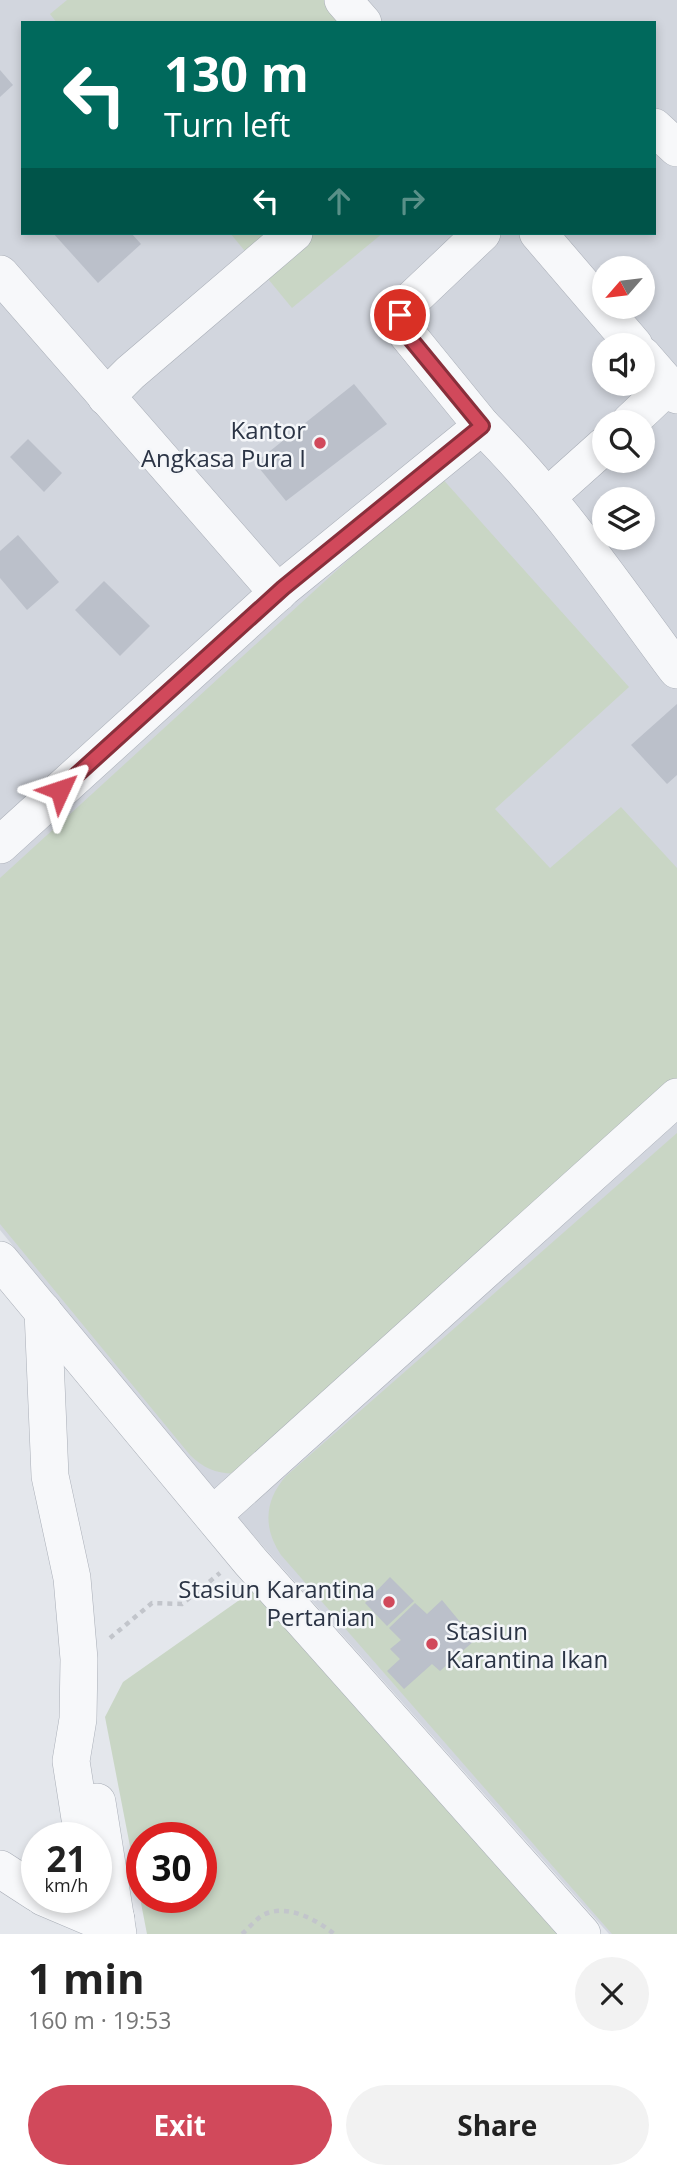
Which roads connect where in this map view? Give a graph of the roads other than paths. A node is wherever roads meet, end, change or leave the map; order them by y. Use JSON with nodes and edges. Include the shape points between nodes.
{"nodes":[{"id":1,"x":343,"y":0,"type":"edge"},
{"id":2,"x":361,"y":21,"type":"edge"},
{"id":3,"x":656,"y":129,"type":"edge"},
{"id":4,"x":677,"y":148,"type":"edge"},
{"id":5,"x":292,"y":235,"type":"edge"},
{"id":6,"x":480,"y":235,"type":"edge"},
{"id":7,"x":540,"y":235,"type":"edge"},
{"id":8,"x":0,"y":274,"type":"edge"},
{"id":9,"x":624,"y":333,"type":"edge"},
{"id":10,"x":655,"y":370,"type":"edge"},
{"id":11,"x":673,"y":390,"type":"edge"},
{"id":12,"x":106,"y":397,"type":"junction"},
{"id":13,"x":646,"y":410,"type":"edge"},
{"id":14,"x":482,"y":426,"type":"junction"},
{"id":15,"x":592,"y":457,"type":"edge"},
{"id":16,"x":547,"y":497,"type":"junction"},
{"id":17,"x":278,"y":593,"type":"junction"},
{"id":18,"x":677,"y":670,"type":"edge"},
{"id":19,"x":0,"y":845,"type":"edge"},
{"id":20,"x":677,"y":1097,"type":"edge"},
{"id":21,"x":0,"y":1260,"type":"edge"},
{"id":22,"x":43,"y":1311,"type":"junction"},
{"id":23,"x":213,"y":1515,"type":"junction"},
{"id":24,"x":78,"y":1719,"type":"junction"},
{"id":25,"x":81,"y":1822,"type":"edge"},
{"id":26,"x":0,"y":1869,"type":"edge"},
{"id":27,"x":21,"y":1883,"type":"edge"},
{"id":28,"x":84,"y":1913,"type":"edge"},
{"id":29,"x":104,"y":1921,"type":"edge"},
{"id":30,"x":582,"y":1934,"type":"edge"}],
"edges":[{"from":1,"to":2,"type":"street"},
{"from":3,"to":4,"type":"street"},
{"from":5,"to":12,"type":"street"},
{"from":6,"to":14,"type":"street","via":[[402,308],[399,324]]},
{"from":7,"to":9,"type":"street"},
{"from":8,"to":12,"type":"street"},
{"from":10,"to":11,"type":"street"},
{"from":11,"to":13,"type":"street"},
{"from":12,"to":17,"type":"street"},
{"from":14,"to":16,"type":"street"},
{"from":14,"to":17,"type":"street"},
{"from":15,"to":16,"type":"street"},
{"from":16,"to":18,"type":"street"},
{"from":17,"to":19,"type":"street"},
{"from":20,"to":23,"type":"street"},
{"from":21,"to":22,"type":"street"},
{"from":22,"to":23,"type":"street"},
{"from":22,"to":24,"type":"street","via":[[50,1476],[72,1578],[79,1659]]},
{"from":23,"to":30,"type":"street"},
{"from":24,"to":25,"type":"street","via":[[71,1761]]},
{"from":24,"to":29,"type":"street","via":[[92,1757],[103,1848]]},
{"from":26,"to":27,"type":"street"},
{"from":28,"to":29,"type":"street"}]}
